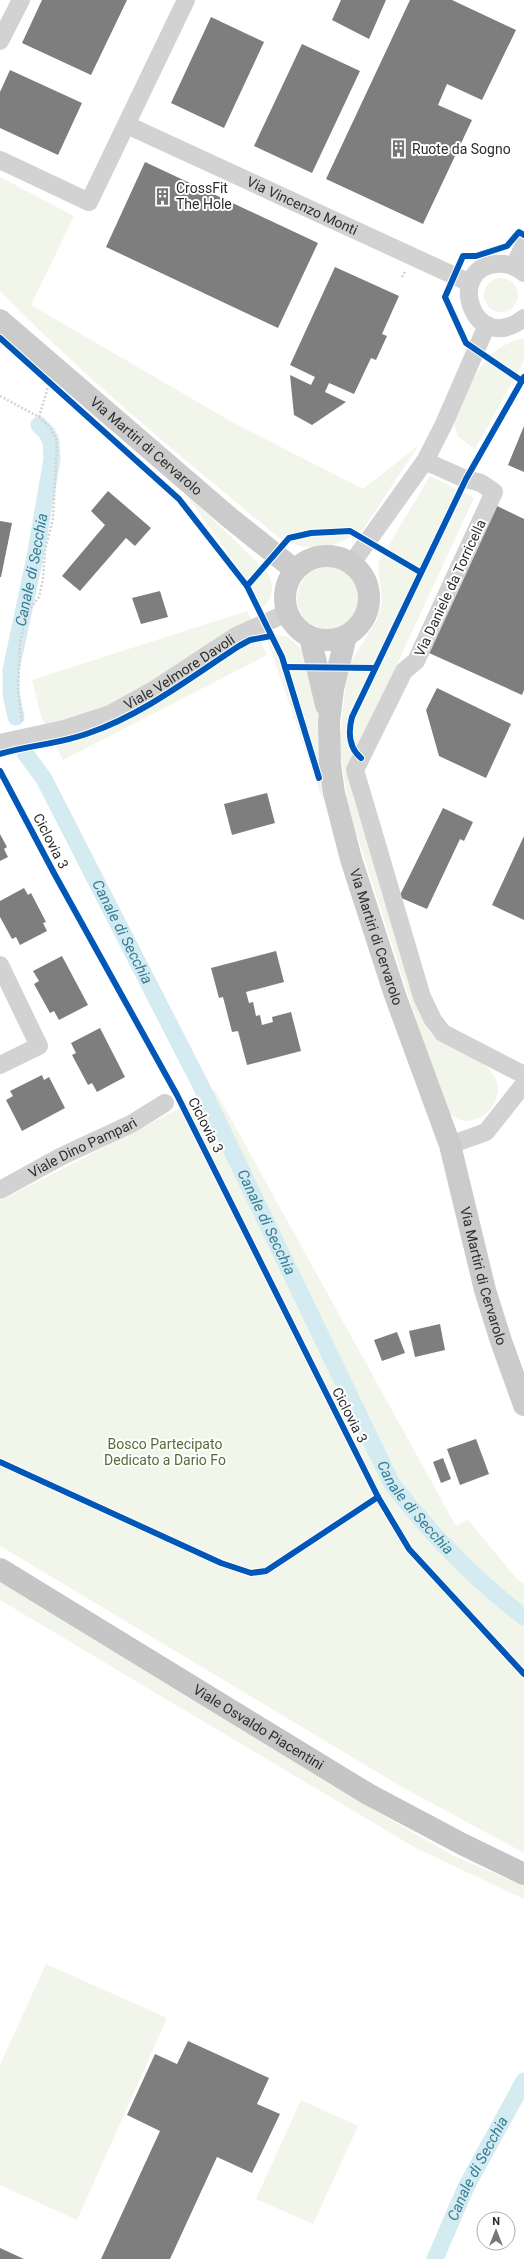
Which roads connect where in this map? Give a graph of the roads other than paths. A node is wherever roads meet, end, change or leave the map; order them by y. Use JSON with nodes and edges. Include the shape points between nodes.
{"nodes":[{"id":1,"x":186,"y":0,"type":"edge"},
{"id":2,"x":18,"y":1,"type":"edge"},
{"id":3,"x":0,"y":41,"type":"edge"},
{"id":4,"x":127,"y":125,"type":"junction"},
{"id":5,"x":0,"y":160,"type":"edge"},
{"id":6,"x":524,"y":245,"type":"edge"},
{"id":7,"x":519,"y":270,"type":"edge"},
{"id":8,"x":470,"y":284,"type":"junction"},
{"id":9,"x":524,"y":318,"type":"edge"},
{"id":10,"x":0,"y":320,"type":"edge"},
{"id":11,"x":487,"y":325,"type":"junction"},
{"id":12,"x":425,"y":461,"type":"junction"},
{"id":13,"x":352,"y":563,"type":"junction"},
{"id":14,"x":295,"y":570,"type":"junction"},
{"id":15,"x":287,"y":613,"type":"junction"},
{"id":16,"x":346,"y":636,"type":"junction"},
{"id":17,"x":310,"y":637,"type":"junction"},
{"id":18,"x":329,"y":722,"type":"junction"},
{"id":19,"x":0,"y":743,"type":"edge"},
{"id":20,"x":355,"y":770,"type":"joint"},
{"id":21,"x":0,"y":965,"type":"edge"},
{"id":22,"x":0,"y":1065,"type":"edge"},
{"id":23,"x":524,"y":1075,"type":"edge"},
{"id":24,"x":524,"y":1084,"type":"edge"},
{"id":25,"x":165,"y":1103,"type":"dead end"},
{"id":26,"x":450,"y":1145,"type":"junction"},
{"id":27,"x":0,"y":1190,"type":"edge"},
{"id":28,"x":524,"y":1405,"type":"edge"},
{"id":29,"x":0,"y":1570,"type":"edge"},
{"id":30,"x":524,"y":1874,"type":"edge"}],
"edges":[{"from":1,"to":4,"type":"street"},
{"from":2,"to":3,"type":"street"},
{"from":4,"to":5,"type":"street","via":[[89,202]]},
{"from":4,"to":8,"type":"street","name":"Via Vincenzo Monti"},
{"from":6,"to":7,"type":"street"},
{"from":7,"to":8,"type":"street","via":[[504,263],[494,264],[484,268]]},
{"from":8,"to":11,"type":"street","via":[[469,303],[479,320]]},
{"from":9,"to":11,"type":"street","via":[[507,328]]},
{"from":10,"to":14,"type":"main road","name":"Via Martiri di Cervarolo","via":[[230,518]]},
{"from":11,"to":12,"type":"street"},
{"from":12,"to":13,"type":"street"},
{"from":12,"to":20,"type":"street","name":"Via Daniele da Torricella","via":[[481,483],[494,492],[416,661],[404,671]]},
{"from":13,"to":14,"type":"main road","via":[[329,555],[316,557]]},
{"from":13,"to":16,"type":"main road","via":[[367,583],[370,595],[369,608],[356,629]]},
{"from":14,"to":15,"type":"main road","via":[[285,590]]},
{"from":15,"to":17,"type":"main road","via":[[300,631]]},
{"from":15,"to":19,"type":"street","name":"Viale Velmore Davoli","via":[[236,636],[155,689],[110,714],[64,729]]},
{"from":16,"to":17,"type":"main road","via":[[328,640]]},
{"from":16,"to":18,"type":"main road","name":"Via Martiri di Cervarolo","via":[[333,689]]},
{"from":17,"to":18,"type":"main road","name":"Via Martiri di Cervarolo"},
{"from":18,"to":26,"type":"main road","name":"Via Martiri di Cervarolo","via":[[334,792],[351,858],[395,995]]},
{"from":20,"to":23,"type":"street","name":"Via Martiri di Cervarolo","via":[[422,997],[433,1020],[443,1033]]},
{"from":21,"to":22,"type":"street","via":[[39,1046]]},
{"from":24,"to":26,"type":"street","via":[[486,1132]]},
{"from":25,"to":27,"type":"street","name":"Viale Dino Pampari","via":[[131,1124],[62,1156]]},
{"from":26,"to":28,"type":"main road","name":"Via Martiri di Cervarolo","via":[[485,1290]]},
{"from":29,"to":30,"type":"main road","name":"Viale Osvaldo Piacentini","via":[[368,1794]]}]}
